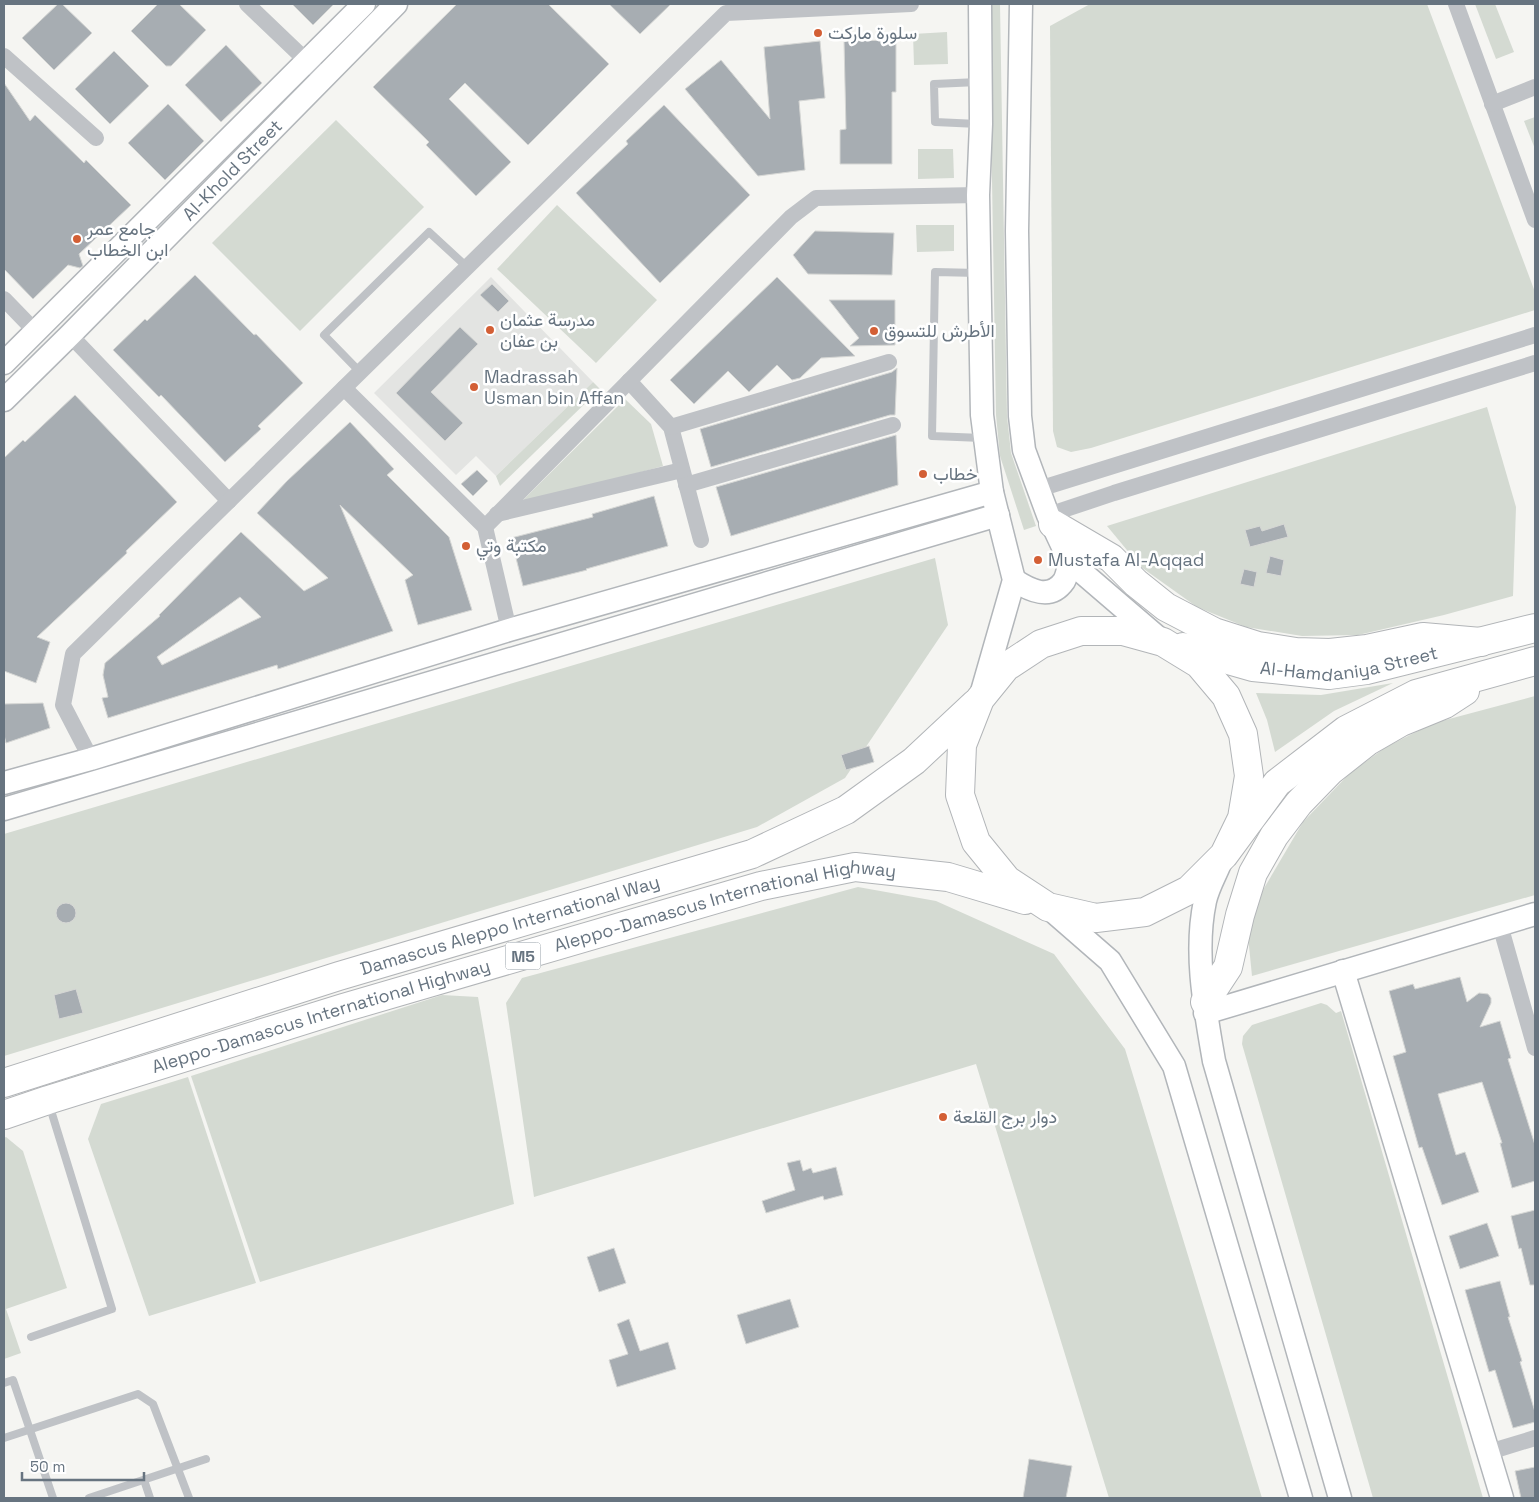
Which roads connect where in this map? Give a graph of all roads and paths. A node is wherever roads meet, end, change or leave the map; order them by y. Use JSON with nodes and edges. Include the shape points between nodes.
{"nodes":[{"id":1,"x":247,"y":4,"type":"edge"},
{"id":2,"x":364,"y":4,"type":"edge"},
{"id":3,"x":396,"y":4,"type":"edge"},
{"id":4,"x":911,"y":4,"type":"edge"},
{"id":5,"x":980,"y":4,"type":"edge"},
{"id":6,"x":1456,"y":4,"type":"edge"},
{"id":7,"x":1024,"y":5,"type":"edge"},
{"id":8,"x":4,"y":56,"type":"edge"},
{"id":9,"x":306,"y":61,"type":"junction"},
{"id":10,"x":323,"y":78,"type":"junction"},
{"id":11,"x":980,"y":82,"type":"junction"},
{"id":12,"x":1535,"y":87,"type":"edge"},
{"id":13,"x":1492,"y":104,"type":"junction"},
{"id":14,"x":981,"y":124,"type":"junction"},
{"id":15,"x":96,"y":138,"type":"dead end"},
{"id":16,"x":978,"y":195,"type":"junction"},
{"id":17,"x":1535,"y":220,"type":"edge"},
{"id":18,"x":979,"y":229,"type":"junction"},
{"id":19,"x":1016,"y":231,"type":"junction"},
{"id":20,"x":467,"y":267,"type":"junction"},
{"id":21,"x":980,"y":273,"type":"junction"},
{"id":22,"x":4,"y":299,"type":"edge"},
{"id":23,"x":36,"y":332,"type":"junction"},
{"id":24,"x":70,"y":335,"type":"junction"},
{"id":25,"x":1535,"y":335,"type":"edge"},
{"id":26,"x":889,"y":362,"type":"dead end"},
{"id":27,"x":4,"y":363,"type":"edge"},
{"id":28,"x":1535,"y":363,"type":"edge"},
{"id":29,"x":360,"y":372,"type":"junction"},
{"id":30,"x":629,"y":381,"type":"junction"},
{"id":31,"x":344,"y":388,"type":"junction"},
{"id":32,"x":4,"y":400,"type":"edge"},
{"id":33,"x":893,"y":425,"type":"dead end"},
{"id":34,"x":671,"y":427,"type":"junction"},
{"id":35,"x":984,"y":438,"type":"junction"},
{"id":36,"x":684,"y":477,"type":"junction"},
{"id":37,"x":1038,"y":489,"type":"junction"},
{"id":38,"x":992,"y":492,"type":"junction"},
{"id":39,"x":229,"y":501,"type":"junction"},
{"id":40,"x":497,"y":514,"type":"junction"},
{"id":41,"x":998,"y":515,"type":"junction"},
{"id":42,"x":1051,"y":520,"type":"junction"},
{"id":43,"x":485,"y":527,"type":"junction"},
{"id":44,"x":701,"y":540,"type":"dead end"},
{"id":45,"x":1070,"y":562,"type":"junction"},
{"id":46,"x":1014,"y":580,"type":"junction"},
{"id":47,"x":509,"y":630,"type":"junction"},
{"id":48,"x":1510,"y":633,"type":"edge"},
{"id":49,"x":1163,"y":642,"type":"junction"},
{"id":50,"x":1535,"y":660,"type":"edge"},
{"id":51,"x":1491,"y":673,"type":"junction"},
{"id":52,"x":980,"y":699,"type":"junction"},
{"id":53,"x":91,"y":759,"type":"junction"},
{"id":54,"x":4,"y":783,"type":"edge"},
{"id":55,"x":4,"y":809,"type":"edge"},
{"id":56,"x":1224,"y":855,"type":"junction"},
{"id":57,"x":1048,"y":907,"type":"junction"},
{"id":58,"x":1535,"y":914,"type":"edge"},
{"id":59,"x":1500,"y":925,"type":"junction"},
{"id":60,"x":1343,"y":972,"type":"junction"},
{"id":61,"x":1205,"y":1008,"type":"junction"},
{"id":62,"x":1535,"y":1048,"type":"edge"},
{"id":63,"x":4,"y":1083,"type":"edge"},
{"id":64,"x":48,"y":1100,"type":"junction"},
{"id":65,"x":4,"y":1115,"type":"edge"},
{"id":66,"x":31,"y":1337,"type":"dead end"},
{"id":67,"x":1297,"y":1350,"type":"junction"},
{"id":68,"x":1261,"y":1362,"type":"junction"},
{"id":69,"x":4,"y":1383,"type":"edge"},
{"id":70,"x":1313,"y":1407,"type":"junction"},
{"id":71,"x":1278,"y":1418,"type":"junction"},
{"id":72,"x":31,"y":1429,"type":"junction"},
{"id":73,"x":4,"y":1438,"type":"edge"},
{"id":74,"x":1535,"y":1438,"type":"edge"},
{"id":75,"x":1489,"y":1452,"type":"junction"},
{"id":76,"x":206,"y":1459,"type":"dead end"},
{"id":77,"x":179,"y":1468,"type":"junction"},
{"id":78,"x":144,"y":1480,"type":"junction"},
{"id":79,"x":102,"y":1496,"type":"edge"},
{"id":80,"x":52,"y":1498,"type":"edge"},
{"id":81,"x":89,"y":1498,"type":"edge"},
{"id":82,"x":150,"y":1498,"type":"edge"},
{"id":83,"x":189,"y":1498,"type":"edge"},
{"id":84,"x":1301,"y":1498,"type":"edge"},
{"id":85,"x":1340,"y":1498,"type":"edge"},
{"id":86,"x":1502,"y":1498,"type":"edge"}],
"edges":[{"from":1,"to":9,"type":"street"},
{"from":2,"to":9,"type":"street"},
{"from":3,"to":10,"type":"street","name":"Al-Khold Street"},
{"from":4,"to":20,"type":"street","via":[[726,12]]},
{"from":5,"to":11,"type":"street"},
{"from":6,"to":13,"type":"street"},
{"from":7,"to":19,"type":"street"},
{"from":8,"to":15,"type":"street"},
{"from":9,"to":10,"type":"street"},
{"from":9,"to":23,"type":"street"},
{"from":10,"to":24,"type":"street","name":"Al-Khold Street"},
{"from":11,"to":14,"type":"street"},
{"from":11,"to":14,"type":"lane","via":[[934,84],[935,122]]},
{"from":12,"to":13,"type":"street"},
{"from":13,"to":17,"type":"street"},
{"from":14,"to":16,"type":"street"},
{"from":16,"to":18,"type":"street"},
{"from":16,"to":30,"type":"street","via":[[816,198],[791,218]]},
{"from":18,"to":19,"type":"street"},
{"from":18,"to":21,"type":"street"},
{"from":19,"to":37,"type":"street","via":[[1020,416],[1024,450]]},
{"from":20,"to":29,"type":"street"},
{"from":20,"to":29,"type":"lane","via":[[429,232],[331,328],[324,335]]},
{"from":21,"to":35,"type":"street"},
{"from":21,"to":35,"type":"lane","via":[[935,272],[932,436]]},
{"from":22,"to":23,"type":"street"},
{"from":23,"to":27,"type":"street"},
{"from":24,"to":32,"type":"street","name":"Al-Khold Street"},
{"from":24,"to":39,"type":"street"},
{"from":25,"to":37,"type":"street"},
{"from":26,"to":34,"type":"street"},
{"from":28,"to":42,"type":"street","via":[[1124,490]]},
{"from":29,"to":31,"type":"street"},
{"from":30,"to":34,"type":"street"},
{"from":30,"to":40,"type":"street"},
{"from":31,"to":39,"type":"street"},
{"from":31,"to":43,"type":"street"},
{"from":33,"to":36,"type":"street"},
{"from":34,"to":36,"type":"street"},
{"from":35,"to":38,"type":"street"},
{"from":36,"to":40,"type":"street"},
{"from":36,"to":44,"type":"street"},
{"from":37,"to":42,"type":"street"},
{"from":38,"to":41,"type":"street"},
{"from":38,"to":47,"type":"street"},
{"from":39,"to":53,"type":"street","via":[[73,654],[63,705]]},
{"from":40,"to":43,"type":"street"},
{"from":41,"to":46,"type":"street"},
{"from":41,"to":55,"type":"street"},
{"from":42,"to":45,"type":"street"},
{"from":42,"to":48,"type":"highway","via":[[1111,558],[1136,584],[1166,607],[1214,632],[1258,646],[1330,653],[1423,637]]},
{"from":43,"to":47,"type":"street"},
{"from":45,"to":46,"type":"street","via":[[1064,580],[1056,589],[1044,592],[1029,590]]},
{"from":45,"to":49,"type":"street"},
{"from":46,"to":52,"type":"street"},
{"from":47,"to":53,"type":"street"},
{"from":48,"to":49,"type":"highway","name":"Al-Hamdaniya Street","via":[[1367,670],[1330,675],[1253,666]]},
{"from":49,"to":52,"type":"highway","via":[[1123,630],[1081,631],[1041,644],[1006,667]]},
{"from":49,"to":56,"type":"highway","via":[[1199,664],[1226,696],[1244,734],[1249,776],[1242,818]]},
{"from":50,"to":51,"type":"highway","name":"Al-Hamdaniya Street"},
{"from":51,"to":56,"type":"highway","name":"Al-Hamdaniya Street","via":[[1416,694],[1346,730],[1277,783]]},
{"from":51,"to":61,"type":"highway","via":[[1445,704],[1401,722],[1368,741],[1330,771],[1299,803],[1274,836],[1253,873],[1228,967]]},
{"from":52,"to":57,"type":"highway","via":[[962,745],[960,795],[976,842],[1006,880]]},
{"from":52,"to":63,"type":"highway","name":"Damascus Aleppo International Way","number":"M5","via":[[914,761],[846,810],[752,854],[348,973]]},
{"from":53,"to":54,"type":"street"},
{"from":56,"to":57,"type":"highway","name":"Aleppo-Damascus International Highway","via":[[1189,890],[1145,912],[1096,918]]},
{"from":56,"to":61,"type":"street","via":[[1206,899],[1202,925]]},
{"from":57,"to":64,"type":"highway","name":"Aleppo-Damascus International Highway","number":"M5","via":[[948,877],[855,866],[761,886],[343,1008]]},
{"from":57,"to":68,"type":"street","via":[[1110,961],[1174,1066]]},
{"from":58,"to":59,"type":"street"},
{"from":59,"to":60,"type":"street"},
{"from":59,"to":62,"type":"street"},
{"from":60,"to":61,"type":"street"},
{"from":60,"to":75,"type":"street"},
{"from":61,"to":67,"type":"street","via":[[1214,1061]]},
{"from":64,"to":65,"type":"highway","name":"Aleppo-Damascus International Highway","number":"M5"},
{"from":64,"to":66,"type":"lane","via":[[112,1309]]},
{"from":67,"to":68,"type":"street","via":[[1294,1363],[1277,1372]]},
{"from":67,"to":70,"type":"street"},
{"from":68,"to":71,"type":"street"},
{"from":69,"to":72,"type":"lane","via":[[13,1380]]},
{"from":70,"to":71,"type":"street","via":[[1304,1400],[1292,1401],[1282,1407]]},
{"from":70,"to":85,"type":"street"},
{"from":71,"to":84,"type":"street"},
{"from":72,"to":73,"type":"lane"},
{"from":72,"to":77,"type":"lane","via":[[138,1394],[153,1404]]},
{"from":72,"to":80,"type":"lane"},
{"from":74,"to":75,"type":"street"},
{"from":75,"to":86,"type":"street"},
{"from":76,"to":77,"type":"lane"},
{"from":77,"to":78,"type":"lane"},
{"from":77,"to":83,"type":"lane"},
{"from":78,"to":79,"type":"lane"},
{"from":78,"to":82,"type":"lane"},
{"from":79,"to":81,"type":"lane"}]}
